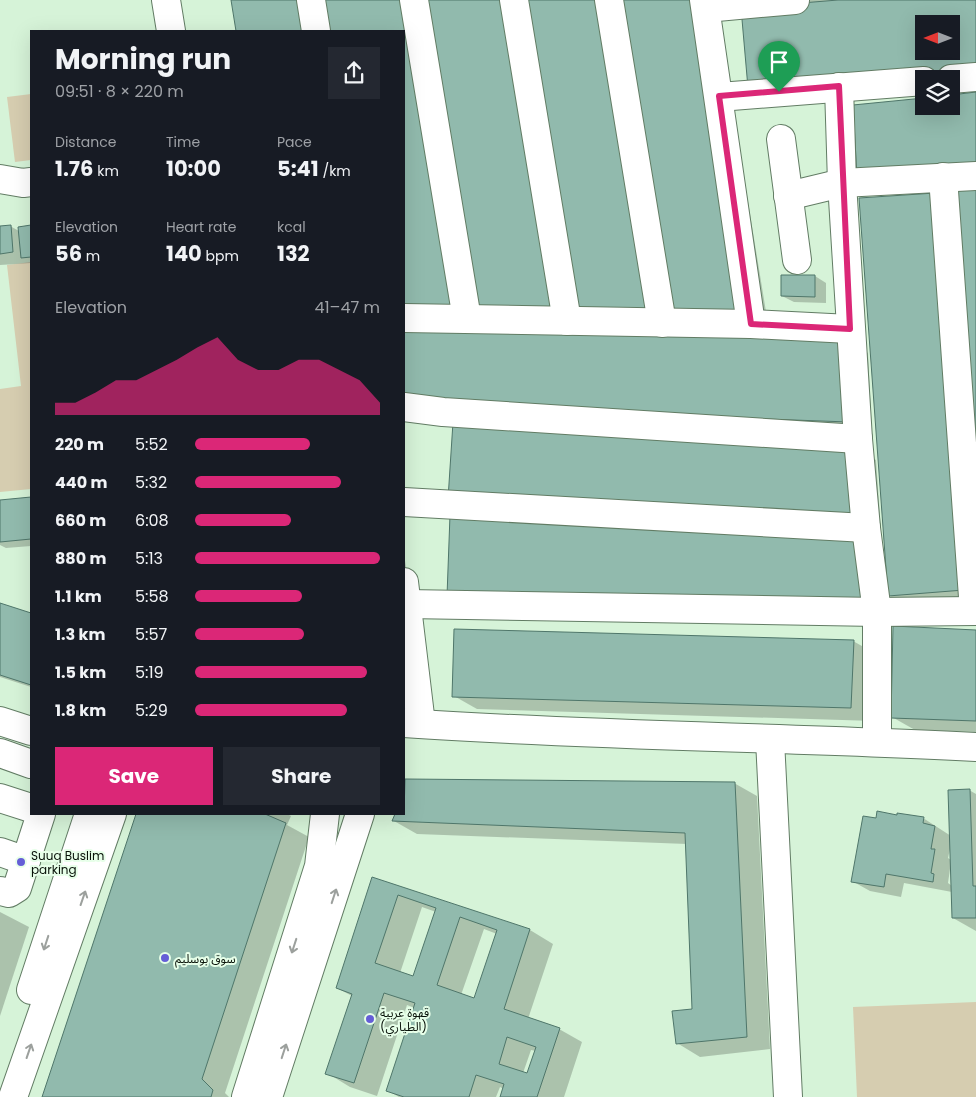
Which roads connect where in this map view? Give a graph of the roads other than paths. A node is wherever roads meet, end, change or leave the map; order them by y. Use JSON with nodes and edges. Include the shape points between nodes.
{"nodes":[{"id":1,"x":166,"y":0,"type":"edge"},
{"id":2,"x":311,"y":0,"type":"edge"},
{"id":3,"x":414,"y":0,"type":"edge"},
{"id":4,"x":514,"y":0,"type":"edge"},
{"id":5,"x":609,"y":0,"type":"edge"},
{"id":6,"x":795,"y":0,"type":"edge"},
{"id":7,"x":705,"y":4,"type":"edge"},
{"id":8,"x":172,"y":30,"type":"edge"},
{"id":9,"x":316,"y":30,"type":"edge"},
{"id":10,"x":976,"y":77,"type":"edge"},
{"id":11,"x":960,"y":78,"type":"edge"},
{"id":12,"x":915,"y":82,"type":"edge"},
{"id":13,"x":839,"y":86,"type":"junction"},
{"id":14,"x":719,"y":96,"type":"junction"},
{"id":15,"x":781,"y":139,"type":"dead end"},
{"id":16,"x":976,"y":176,"type":"edge"},
{"id":17,"x":943,"y":177,"type":"junction"},
{"id":18,"x":0,"y":179,"type":"edge"},
{"id":19,"x":30,"y":182,"type":"edge"},
{"id":20,"x":842,"y":184,"type":"junction"},
{"id":21,"x":788,"y":196,"type":"junction"},
{"id":22,"x":797,"y":260,"type":"dead end"},
{"id":23,"x":405,"y":318,"type":"edge"},
{"id":24,"x":468,"y":319,"type":"junction"},
{"id":25,"x":567,"y":321,"type":"junction"},
{"id":26,"x":662,"y":323,"type":"junction"},
{"id":27,"x":751,"y":324,"type":"junction"},
{"id":28,"x":850,"y":329,"type":"junction"},
{"id":29,"x":405,"y":408,"type":"edge"},
{"id":30,"x":858,"y":439,"type":"junction"},
{"id":31,"x":405,"y":502,"type":"edge"},
{"id":32,"x":866,"y":528,"type":"junction"},
{"id":33,"x":405,"y":593,"type":"edge"},
{"id":34,"x":975,"y":611,"type":"edge"},
{"id":35,"x":877,"y":612,"type":"junction"},
{"id":36,"x":0,"y":721,"type":"edge"},
{"id":37,"x":412,"y":723,"type":"edge"},
{"id":38,"x":30,"y":731,"type":"edge"},
{"id":39,"x":770,"y":740,"type":"junction"},
{"id":40,"x":877,"y":742,"type":"junction"},
{"id":41,"x":976,"y":747,"type":"edge"},
{"id":42,"x":0,"y":753,"type":"edge"},
{"id":43,"x":30,"y":764,"type":"edge"},
{"id":44,"x":0,"y":798,"type":"edge"},
{"id":45,"x":30,"y":808,"type":"edge"},
{"id":46,"x":41,"y":815,"type":"edge"},
{"id":47,"x":89,"y":815,"type":"edge"},
{"id":48,"x":112,"y":815,"type":"edge"},
{"id":49,"x":326,"y":815,"type":"edge"},
{"id":50,"x":360,"y":815,"type":"edge"},
{"id":51,"x":0,"y":852,"type":"edge"},
{"id":52,"x":26,"y":861,"type":"junction"},
{"id":53,"x":0,"y":892,"type":"edge"},
{"id":54,"x":0,"y":1083,"type":"edge"},
{"id":55,"x":13,"y":1097,"type":"edge"},
{"id":56,"x":246,"y":1097,"type":"edge"},
{"id":57,"x":268,"y":1097,"type":"edge"},
{"id":58,"x":788,"y":1097,"type":"edge"}],
"edges":[{"from":1,"to":8,"type":"street"},
{"from":2,"to":9,"type":"street"},
{"from":3,"to":24,"type":"street"},
{"from":4,"to":25,"type":"street"},
{"from":5,"to":26,"type":"street"},
{"from":6,"to":7,"type":"street"},
{"from":7,"to":14,"type":"street"},
{"from":10,"to":11,"type":"street"},
{"from":12,"to":13,"type":"street"},
{"from":13,"to":14,"type":"street"},
{"from":13,"to":20,"type":"street"},
{"from":14,"to":27,"type":"street"},
{"from":15,"to":21,"type":"street"},
{"from":16,"to":17,"type":"street"},
{"from":17,"to":20,"type":"street"},
{"from":17,"to":34,"type":"street"},
{"from":18,"to":19,"type":"street"},
{"from":20,"to":21,"type":"street"},
{"from":20,"to":28,"type":"street"},
{"from":21,"to":22,"type":"street"},
{"from":23,"to":24,"type":"street"},
{"from":24,"to":25,"type":"street"},
{"from":25,"to":26,"type":"street"},
{"from":26,"to":27,"type":"street"},
{"from":27,"to":28,"type":"street"},
{"from":28,"to":30,"type":"street"},
{"from":29,"to":30,"type":"street"},
{"from":30,"to":32,"type":"street"},
{"from":31,"to":32,"type":"street"},
{"from":32,"to":35,"type":"street"},
{"from":33,"to":35,"type":"street"},
{"from":33,"to":37,"type":"street"},
{"from":34,"to":35,"type":"street"},
{"from":35,"to":40,"type":"street"},
{"from":36,"to":38,"type":"street"},
{"from":37,"to":39,"type":"street"},
{"from":39,"to":40,"type":"street"},
{"from":39,"to":58,"type":"street"},
{"from":40,"to":41,"type":"street"},
{"from":42,"to":43,"type":"street"},
{"from":44,"to":45,"type":"street"},
{"from":46,"to":52,"type":"street"},
{"from":47,"to":54,"type":"street","one_way":true},
{"from":55,"to":48,"type":"street","one_way":true},
{"from":49,"to":56,"type":"street","one_way":true,"via":[[319,866]]},
{"from":57,"to":50,"type":"street","one_way":true},
{"from":51,"to":52,"type":"street"},
{"from":52,"to":53,"type":"street","via":[[17,888],[9,893]]}]}
